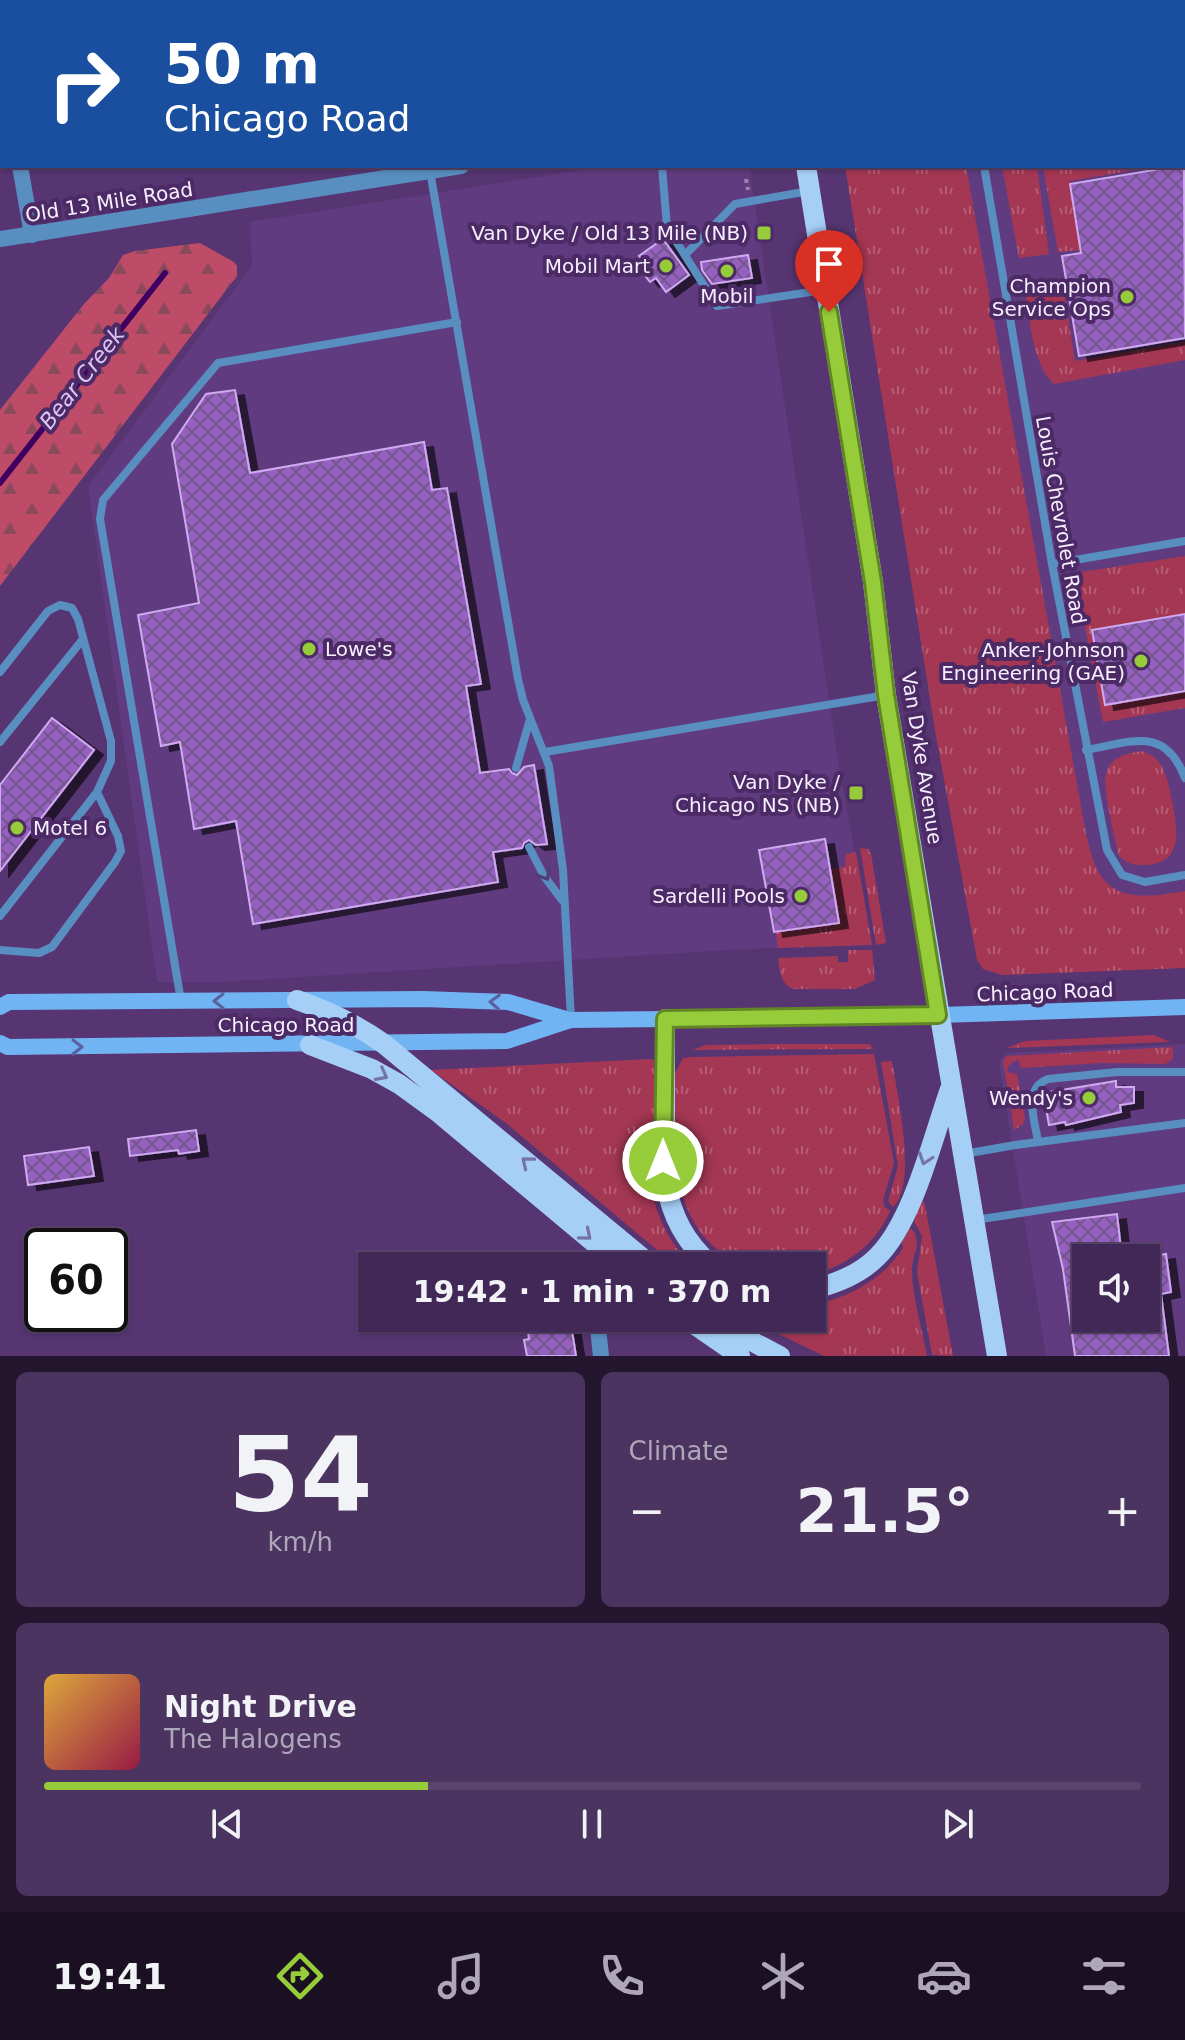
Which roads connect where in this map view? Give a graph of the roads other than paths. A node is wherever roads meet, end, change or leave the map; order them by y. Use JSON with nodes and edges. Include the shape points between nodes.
{"nodes":[{"id":1,"x":20,"y":168,"type":"edge"},
{"id":2,"x":449,"y":168,"type":"edge"},
{"id":3,"x":662,"y":168,"type":"edge"},
{"id":4,"x":806,"y":168,"type":"edge"},
{"id":5,"x":984,"y":168,"type":"edge"},
{"id":6,"x":430,"y":171,"type":"junction"},
{"id":7,"x":809,"y":191,"type":"junction"},
{"id":8,"x":32,"y":235,"type":"junction"},
{"id":9,"x":0,"y":239,"type":"edge"},
{"id":10,"x":685,"y":255,"type":"junction"},
{"id":11,"x":825,"y":290,"type":"junction"},
{"id":12,"x":457,"y":322,"type":"junction"},
{"id":13,"x":1185,"y":541,"type":"edge"},
{"id":14,"x":1052,"y":564,"type":"junction"},
{"id":15,"x":83,"y":639,"type":"junction"},
{"id":16,"x":0,"y":672,"type":"edge"},
{"id":17,"x":886,"y":695,"type":"junction"},
{"id":18,"x":530,"y":718,"type":"junction"},
{"id":19,"x":0,"y":742,"type":"edge"},
{"id":20,"x":1086,"y":750,"type":"junction"},
{"id":21,"x":545,"y":752,"type":"junction"},
{"id":22,"x":516,"y":768,"type":"dead end"},
{"id":23,"x":1185,"y":778,"type":"edge"},
{"id":24,"x":97,"y":792,"type":"junction"},
{"id":25,"x":529,"y":847,"type":"dead end"},
{"id":26,"x":1185,"y":875,"type":"edge"},
{"id":27,"x":563,"y":902,"type":"junction"},
{"id":28,"x":0,"y":916,"type":"edge"},
{"id":29,"x":0,"y":950,"type":"edge"},
{"id":30,"x":297,"y":1000,"type":"junction"},
{"id":31,"x":181,"y":1001,"type":"junction"},
{"id":32,"x":0,"y":1007,"type":"edge"},
{"id":33,"x":1185,"y":1007,"type":"edge"},
{"id":34,"x":938,"y":1015,"type":"junction"},
{"id":35,"x":665,"y":1019,"type":"junction"},
{"id":36,"x":571,"y":1020,"type":"junction"},
{"id":37,"x":0,"y":1043,"type":"edge"},
{"id":38,"x":384,"y":1044,"type":"junction"},
{"id":39,"x":310,"y":1045,"type":"junction"},
{"id":40,"x":1185,"y":1072,"type":"edge"},
{"id":41,"x":951,"y":1085,"type":"junction"},
{"id":42,"x":1185,"y":1123,"type":"edge"},
{"id":43,"x":1038,"y":1142,"type":"junction"},
{"id":44,"x":963,"y":1155,"type":"junction"},
{"id":45,"x":1185,"y":1188,"type":"edge"},
{"id":46,"x":974,"y":1220,"type":"junction"},
{"id":47,"x":605,"y":1252,"type":"edge"},
{"id":48,"x":635,"y":1252,"type":"edge"},
{"id":49,"x":697,"y":1252,"type":"edge"},
{"id":50,"x":826,"y":1286,"type":"edge"},
{"id":51,"x":598,"y":1332,"type":"edge"},
{"id":52,"x":705,"y":1332,"type":"edge"},
{"id":53,"x":738,"y":1332,"type":"edge"},
{"id":54,"x":601,"y":1356,"type":"edge"},
{"id":55,"x":740,"y":1356,"type":"edge"},
{"id":56,"x":780,"y":1356,"type":"edge"},
{"id":57,"x":997,"y":1356,"type":"edge"}],
"edges":[{"from":1,"to":8,"type":"street"},
{"from":2,"to":6,"type":"street","name":"Old 13 Mile Road"},
{"from":3,"to":10,"type":"lane","via":[[667,227]]},
{"from":4,"to":7,"type":"main road","name":"Van Dyke Avenue"},
{"from":5,"to":14,"type":"lane","name":"Louis Chevrolet Road"},
{"from":6,"to":8,"type":"street","name":"Old 13 Mile Road"},
{"from":6,"to":12,"type":"lane"},
{"from":7,"to":10,"type":"lane","via":[[735,204]]},
{"from":7,"to":11,"type":"main road","name":"Van Dyke Avenue"},
{"from":8,"to":9,"type":"street","name":"Old 13 Mile Road"},
{"from":10,"to":11,"type":"lane","via":[[717,306]]},
{"from":11,"to":17,"type":"main road","name":"Van Dyke Avenue"},
{"from":12,"to":18,"type":"lane","via":[[518,679]]},
{"from":12,"to":31,"type":"lane","via":[[218,363],[103,500],[100,519]]},
{"from":13,"to":14,"type":"lane"},
{"from":14,"to":20,"type":"lane","name":"Louis Chevrolet Road"},
{"from":15,"to":16,"type":"lane","via":[[72,608],[60,605],[48,611]]},
{"from":15,"to":19,"type":"lane"},
{"from":15,"to":24,"type":"lane","via":[[111,741],[111,761]]},
{"from":17,"to":21,"type":"lane"},
{"from":17,"to":34,"type":"main road","name":"Van Dyke Avenue"},
{"from":18,"to":21,"type":"lane"},
{"from":18,"to":22,"type":"lane"},
{"from":20,"to":23,"type":"lane","via":[[1140,741],[1165,745],[1178,758]]},
{"from":20,"to":26,"type":"lane","name":"Louis Chevrolet Road","via":[[1107,850],[1122,875],[1145,882]]},
{"from":21,"to":27,"type":"lane","via":[[557,813]]},
{"from":24,"to":28,"type":"lane"},
{"from":24,"to":29,"type":"lane","via":[[118,836],[121,851],[115,862],[52,947],[39,953]]},
{"from":25,"to":27,"type":"lane","one_way":true},
{"from":27,"to":36,"type":"lane"},
{"from":30,"to":31,"type":"main road","name":"Chicago Road","one_way":true},
{"from":36,"to":30,"type":"main road","name":"Chicago Road","one_way":true,"via":[[508,1002]]},
{"from":30,"to":38,"type":"main road","via":[[361,1027]]},
{"from":31,"to":32,"type":"main road","name":"Chicago Road","via":[[9,1002]]},
{"from":33,"to":34,"type":"main road","name":"Chicago Road"},
{"from":34,"to":35,"type":"main road","name":"Chicago Road"},
{"from":34,"to":41,"type":"main road","name":"Van Dyke Avenue"},
{"from":35,"to":36,"type":"main road","name":"Chicago Road"},
{"from":35,"to":49,"type":"main road","via":[[665,1181],[680,1228]]},
{"from":36,"to":38,"type":"main road","name":"Chicago Road","via":[[507,1041]]},
{"from":37,"to":39,"type":"main road","name":"Chicago Road","one_way":true},
{"from":38,"to":39,"type":"main road","name":"Chicago Road"},
{"from":48,"to":38,"type":"main road","one_way":true},
{"from":39,"to":47,"type":"main road","one_way":true,"via":[[399,1084]]},
{"from":40,"to":43,"type":"lane","via":[[1117,1072],[1038,1083],[1032,1101]]},
{"from":41,"to":44,"type":"main road","name":"Van Dyke Avenue"},
{"from":41,"to":50,"type":"main road","one_way":true,"via":[[911,1201],[892,1239],[857,1272]]},
{"from":42,"to":43,"type":"lane"},
{"from":43,"to":44,"type":"lane"},
{"from":44,"to":46,"type":"main road","name":"Van Dyke Avenue"},
{"from":45,"to":46,"type":"lane"},
{"from":46,"to":57,"type":"main road","name":"Van Dyke Avenue"},
{"from":51,"to":54,"type":"street"},
{"from":52,"to":55,"type":"main road"},
{"from":53,"to":56,"type":"main road"}]}
